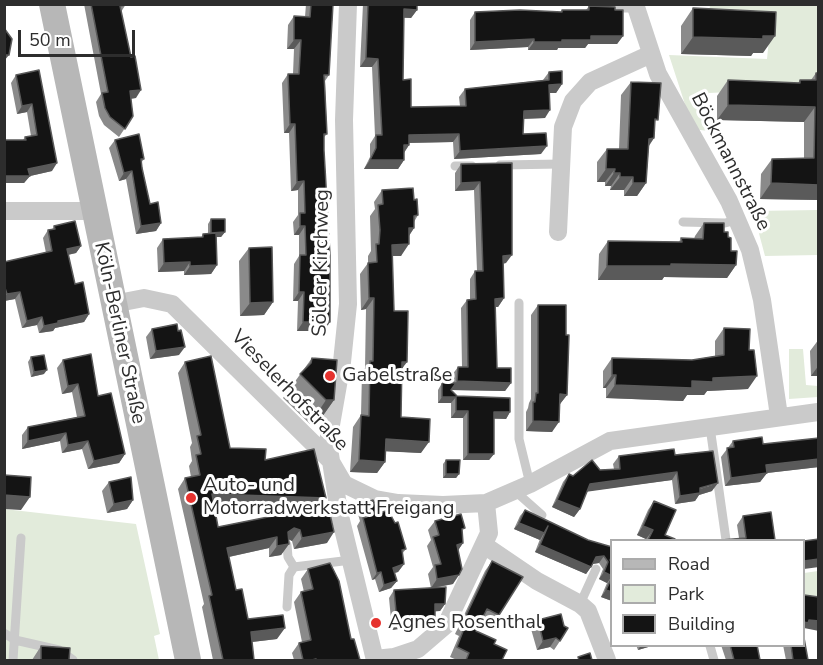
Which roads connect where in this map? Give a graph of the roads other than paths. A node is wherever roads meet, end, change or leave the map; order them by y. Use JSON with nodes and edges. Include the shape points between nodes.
{"nodes":[{"id":1,"x":52,"y":4,"type":"edge"},
{"id":2,"x":348,"y":4,"type":"edge"},
{"id":3,"x":635,"y":6,"type":"edge"},
{"id":4,"x":597,"y":9,"type":"edge"},
{"id":5,"x":651,"y":54,"type":"junction"},
{"id":6,"x":561,"y":164,"type":"junction"},
{"id":7,"x":494,"y":165,"type":"edge"},
{"id":8,"x":455,"y":166,"type":"dead end"},
{"id":9,"x":483,"y":166,"type":"edge"},
{"id":10,"x":4,"y":211,"type":"edge"},
{"id":11,"x":93,"y":211,"type":"junction"},
{"id":12,"x":737,"y":220,"type":"junction"},
{"id":13,"x":683,"y":222,"type":"dead end"},
{"id":14,"x":558,"y":232,"type":"dead end"},
{"id":15,"x":519,"y":303,"type":"dead end"},
{"id":16,"x":113,"y":304,"type":"junction"},
{"id":17,"x":507,"y":398,"type":"edge"},
{"id":18,"x":517,"y":398,"type":"junction"},
{"id":19,"x":819,"y":412,"type":"edge"},
{"id":20,"x":779,"y":416,"type":"junction"},
{"id":21,"x":710,"y":428,"type":"junction"},
{"id":22,"x":330,"y":460,"type":"junction"},
{"id":23,"x":522,"y":487,"type":"junction"},
{"id":24,"x":486,"y":503,"type":"junction"},
{"id":25,"x":542,"y":515,"type":"edge"},
{"id":26,"x":21,"y":538,"type":"dead end"},
{"id":27,"x":726,"y":539,"type":"edge"},
{"id":28,"x":287,"y":545,"type":"edge"},
{"id":29,"x":484,"y":545,"type":"junction"},
{"id":30,"x":351,"y":560,"type":"junction"},
{"id":31,"x":294,"y":567,"type":"junction"},
{"id":32,"x":596,"y":569,"type":"edge"},
{"id":33,"x":580,"y":604,"type":"junction"},
{"id":34,"x":287,"y":607,"type":"dead end"},
{"id":35,"x":4,"y":633,"type":"edge"},
{"id":36,"x":15,"y":640,"type":"junction"},
{"id":37,"x":13,"y":660,"type":"edge"},
{"id":38,"x":73,"y":660,"type":"edge"},
{"id":39,"x":188,"y":660,"type":"edge"},
{"id":40,"x":375,"y":660,"type":"edge"},
{"id":41,"x":607,"y":660,"type":"edge"}],
"edges":[{"from":1,"to":11,"type":"main road","name":"Köln-Berliner Straße"},
{"from":2,"to":22,"type":"street","name":"Sölder Kirchweg","via":[[344,120],[348,304],[330,424]]},
{"from":3,"to":4,"type":"lane"},
{"from":3,"to":5,"type":"street","name":"Böckmannstraße"},
{"from":5,"to":6,"type":"street","via":[[590,82],[573,101],[563,128]]},
{"from":5,"to":12,"type":"street","name":"Böckmannstraße"},
{"from":6,"to":7,"type":"lane"},
{"from":6,"to":14,"type":"street"},
{"from":8,"to":9,"type":"lane"},
{"from":10,"to":11,"type":"street"},
{"from":11,"to":16,"type":"main road","name":"Köln-Berliner Straße"},
{"from":12,"to":13,"type":"lane"},
{"from":12,"to":20,"type":"street","name":"Böckmannstraße","via":[[758,280]]},
{"from":15,"to":18,"type":"lane"},
{"from":16,"to":22,"type":"street","name":"Vieselerhofstraße","via":[[158,299],[178,309]]},
{"from":16,"to":39,"type":"main road","name":"Köln-Berliner Straße"},
{"from":17,"to":18,"type":"lane"},
{"from":18,"to":23,"type":"lane"},
{"from":19,"to":20,"type":"street","name":"Vieselerhofstraße"},
{"from":20,"to":21,"type":"street","name":"Vieselerhofstraße"},
{"from":21,"to":23,"type":"street","name":"Vieselerhofstraße","via":[[610,441]]},
{"from":21,"to":27,"type":"lane"},
{"from":22,"to":24,"type":"street","name":"Vieselerhofstraße","via":[[344,484],[375,499],[420,505]]},
{"from":22,"to":30,"type":"street","name":"Sölder Kirchweg"},
{"from":23,"to":24,"type":"street","name":"Vieselerhofstraße"},
{"from":23,"to":25,"type":"lane"},
{"from":24,"to":29,"type":"street","via":[[490,521]]},
{"from":26,"to":36,"type":"lane"},
{"from":28,"to":31,"type":"lane"},
{"from":29,"to":33,"type":"street"},
{"from":29,"to":40,"type":"street","via":[[455,608],[436,636],[418,649]]},
{"from":30,"to":31,"type":"lane"},
{"from":30,"to":40,"type":"street","name":"Sölder Kirchweg"},
{"from":31,"to":34,"type":"lane","via":[[289,575]]},
{"from":32,"to":33,"type":"lane"},
{"from":33,"to":41,"type":"street","via":[[594,621]]},
{"from":35,"to":36,"type":"lane"},
{"from":36,"to":37,"type":"lane"},
{"from":36,"to":38,"type":"lane","via":[[59,650]]}]}
